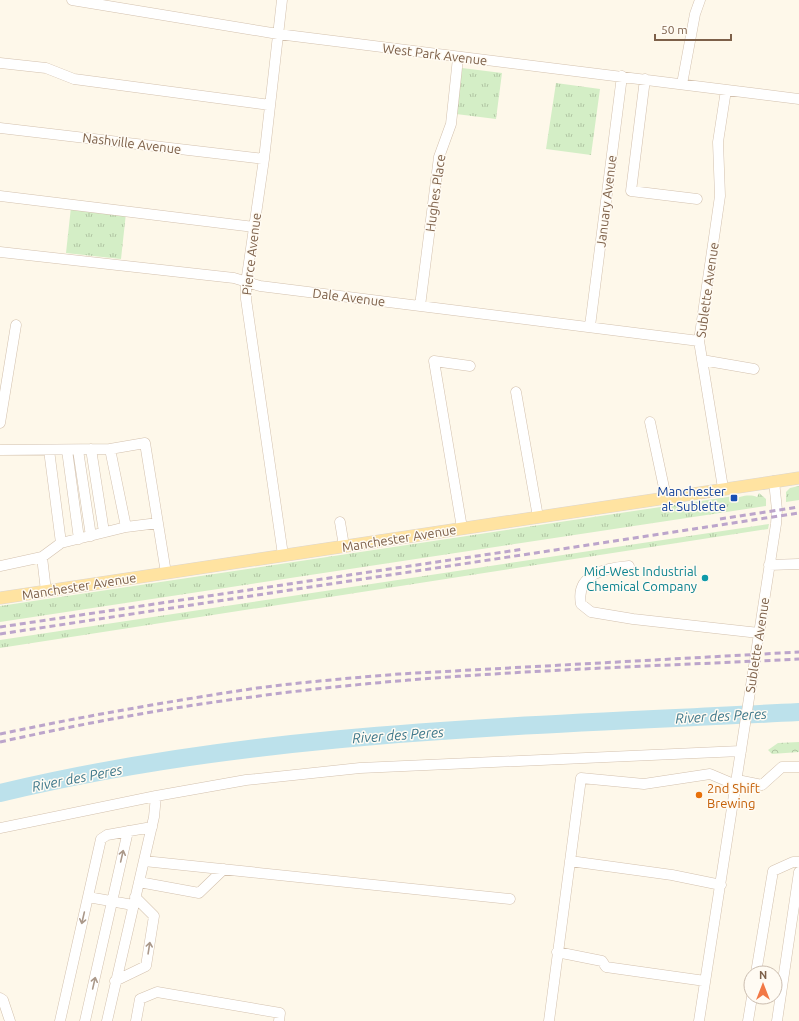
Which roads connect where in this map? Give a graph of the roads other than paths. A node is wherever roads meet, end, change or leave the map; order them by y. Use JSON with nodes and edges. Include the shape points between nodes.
{"nodes":[{"id":1,"x":72,"y":0,"type":"edge"},
{"id":2,"x":282,"y":0,"type":"edge"},
{"id":3,"x":700,"y":0,"type":"edge"},
{"id":4,"x":93,"y":2,"type":"edge"},
{"id":5,"x":278,"y":34,"type":"junction"},
{"id":6,"x":458,"y":58,"type":"junction"},
{"id":7,"x":0,"y":63,"type":"edge"},
{"id":8,"x":622,"y":76,"type":"junction"},
{"id":9,"x":645,"y":79,"type":"junction"},
{"id":10,"x":682,"y":84,"type":"junction"},
{"id":11,"x":726,"y":90,"type":"junction"},
{"id":12,"x":799,"y":99,"type":"edge"},
{"id":13,"x":270,"y":106,"type":"junction"},
{"id":14,"x":0,"y":128,"type":"edge"},
{"id":15,"x":264,"y":159,"type":"junction"},
{"id":16,"x":0,"y":196,"type":"edge"},
{"id":17,"x":697,"y":199,"type":"dead end"},
{"id":18,"x":254,"y":227,"type":"junction"},
{"id":19,"x":0,"y":252,"type":"edge"},
{"id":20,"x":246,"y":283,"type":"junction"},
{"id":21,"x":420,"y":306,"type":"junction"},
{"id":22,"x":16,"y":325,"type":"dead end"},
{"id":23,"x":590,"y":326,"type":"junction"},
{"id":24,"x":699,"y":341,"type":"junction"},
{"id":25,"x":702,"y":360,"type":"junction"},
{"id":26,"x":470,"y":366,"type":"dead end"},
{"id":27,"x":754,"y":369,"type":"dead end"},
{"id":28,"x":516,"y":392,"type":"dead end"},
{"id":29,"x":650,"y":422,"type":"dead end"},
{"id":30,"x":0,"y":423,"type":"edge"},
{"id":31,"x":91,"y":449,"type":"junction"},
{"id":32,"x":110,"y":449,"type":"junction"},
{"id":33,"x":0,"y":450,"type":"edge"},
{"id":34,"x":49,"y":450,"type":"junction"},
{"id":35,"x":67,"y":450,"type":"junction"},
{"id":36,"x":78,"y":450,"type":"junction"},
{"id":37,"x":799,"y":478,"type":"edge"},
{"id":38,"x":774,"y":482,"type":"junction"},
{"id":39,"x":723,"y":488,"type":"junction"},
{"id":40,"x":666,"y":497,"type":"junction"},
{"id":41,"x":538,"y":517,"type":"junction"},
{"id":42,"x":340,"y":522,"type":"dead end"},
{"id":43,"x":158,"y":523,"type":"junction"},
{"id":44,"x":126,"y":527,"type":"junction"},
{"id":45,"x":462,"y":528,"type":"junction"},
{"id":46,"x":104,"y":532,"type":"junction"},
{"id":47,"x":91,"y":536,"type":"junction"},
{"id":48,"x":79,"y":539,"type":"junction"},
{"id":49,"x":61,"y":543,"type":"junction"},
{"id":50,"x":344,"y":546,"type":"junction"},
{"id":51,"x":283,"y":555,"type":"junction"},
{"id":52,"x":42,"y":556,"type":"junction"},
{"id":53,"x":799,"y":564,"type":"edge"},
{"id":54,"x":769,"y":565,"type":"junction"},
{"id":55,"x":0,"y":566,"type":"edge"},
{"id":56,"x":629,"y":566,"type":"dead end"},
{"id":57,"x":166,"y":573,"type":"junction"},
{"id":58,"x":46,"y":591,"type":"junction"},
{"id":59,"x":0,"y":598,"type":"edge"},
{"id":60,"x":758,"y":633,"type":"junction"},
{"id":61,"x":742,"y":745,"type":"junction"},
{"id":62,"x":799,"y":767,"type":"edge"},
{"id":63,"x":737,"y":782,"type":"junction"},
{"id":64,"x":156,"y":796,"type":"junction"},
{"id":65,"x":152,"y":827,"type":"junction"},
{"id":66,"x":0,"y":828,"type":"edge"},
{"id":67,"x":128,"y":831,"type":"junction"},
{"id":68,"x":144,"y":860,"type":"junction"},
{"id":69,"x":570,"y":861,"type":"junction"},
{"id":70,"x":799,"y":862,"type":"edge"},
{"id":71,"x":224,"y":869,"type":"junction"},
{"id":72,"x":799,"y":872,"type":"edge"},
{"id":73,"x":139,"y":882,"type":"junction"},
{"id":74,"x":721,"y":885,"type":"junction"},
{"id":75,"x":88,"y":897,"type":"junction"},
{"id":76,"x":510,"y":899,"type":"dead end"},
{"id":77,"x":112,"y":901,"type":"junction"},
{"id":78,"x":134,"y":901,"type":"junction"},
{"id":79,"x":557,"y":952,"type":"junction"},
{"id":80,"x":757,"y":965,"type":"edge"},
{"id":81,"x":115,"y":981,"type":"junction"},
{"id":82,"x":706,"y":981,"type":"junction"},
{"id":83,"x":0,"y":998,"type":"edge"},
{"id":84,"x":751,"y":1005,"type":"edge"},
{"id":85,"x":10,"y":1021,"type":"edge"},
{"id":86,"x":60,"y":1021,"type":"edge"},
{"id":87,"x":85,"y":1021,"type":"edge"},
{"id":88,"x":107,"y":1021,"type":"edge"},
{"id":89,"x":136,"y":1021,"type":"edge"},
{"id":90,"x":279,"y":1021,"type":"edge"},
{"id":91,"x":549,"y":1021,"type":"edge"},
{"id":92,"x":699,"y":1021,"type":"edge"},
{"id":93,"x":748,"y":1021,"type":"edge"},
{"id":94,"x":777,"y":1021,"type":"edge"}],
"edges":[{"from":1,"to":4,"type":"street","name":"West Park Avenue"},
{"from":2,"to":5,"type":"street","name":"Pierce Avenue"},
{"from":3,"to":10,"type":"street"},
{"from":4,"to":5,"type":"street","name":"West Park Avenue"},
{"from":5,"to":6,"type":"street","name":"West Park Avenue"},
{"from":5,"to":13,"type":"street","name":"Pierce Avenue"},
{"from":6,"to":8,"type":"street","name":"West Park Avenue"},
{"from":6,"to":21,"type":"street","name":"Hughes Place","via":[[451,124],[439,158]]},
{"from":7,"to":13,"type":"street","via":[[46,68],[74,79]]},
{"from":8,"to":9,"type":"street","name":"West Park Avenue"},
{"from":8,"to":23,"type":"street","name":"January Avenue"},
{"from":9,"to":10,"type":"street","name":"West Park Avenue"},
{"from":9,"to":17,"type":"street","via":[[631,191]]},
{"from":10,"to":11,"type":"street","name":"West Park Avenue"},
{"from":11,"to":12,"type":"street","name":"West Park Avenue"},
{"from":11,"to":24,"type":"street","name":"Sublette Avenue","via":[[718,142],[720,196]]},
{"from":13,"to":15,"type":"street","name":"Pierce Avenue"},
{"from":14,"to":15,"type":"street","name":"Nashville Avenue"},
{"from":15,"to":18,"type":"street","name":"Pierce Avenue"},
{"from":16,"to":18,"type":"street"},
{"from":18,"to":20,"type":"street","name":"Pierce Avenue"},
{"from":19,"to":20,"type":"street","name":"Dale Avenue","via":[[234,278]]},
{"from":20,"to":21,"type":"street","name":"Dale Avenue"},
{"from":20,"to":51,"type":"street","name":"Pierce Avenue","via":[[246,300]]},
{"from":21,"to":23,"type":"street","name":"Dale Avenue"},
{"from":22,"to":30,"type":"street"},
{"from":23,"to":24,"type":"street","name":"Dale Avenue"},
{"from":24,"to":25,"type":"street","name":"Sublette Avenue"},
{"from":25,"to":27,"type":"street"},
{"from":25,"to":39,"type":"street","name":"Sublette Avenue"},
{"from":26,"to":45,"type":"street","via":[[434,361]]},
{"from":28,"to":41,"type":"street"},
{"from":29,"to":40,"type":"street"},
{"from":31,"to":32,"type":"street"},
{"from":31,"to":36,"type":"street"},
{"from":31,"to":46,"type":"street"},
{"from":32,"to":43,"type":"street","via":[[146,443]]},
{"from":32,"to":44,"type":"street"},
{"from":33,"to":34,"type":"street"},
{"from":34,"to":35,"type":"street"},
{"from":34,"to":49,"type":"street"},
{"from":35,"to":36,"type":"street"},
{"from":35,"to":48,"type":"street"},
{"from":36,"to":47,"type":"street"},
{"from":37,"to":38,"type":"main road","name":"Manchester Avenue"},
{"from":38,"to":39,"type":"main road","name":"Manchester Avenue"},
{"from":38,"to":54,"type":"street","name":"Sublette Avenue","via":[[777,517]]},
{"from":39,"to":40,"type":"main road","name":"Manchester Avenue"},
{"from":40,"to":41,"type":"main road","name":"Manchester Avenue"},
{"from":41,"to":45,"type":"main road","name":"Manchester Avenue"},
{"from":42,"to":50,"type":"street"},
{"from":43,"to":44,"type":"street"},
{"from":43,"to":57,"type":"street"},
{"from":44,"to":46,"type":"street"},
{"from":45,"to":50,"type":"main road","name":"Manchester Avenue"},
{"from":46,"to":47,"type":"street"},
{"from":47,"to":48,"type":"street"},
{"from":48,"to":49,"type":"street"},
{"from":49,"to":52,"type":"street"},
{"from":50,"to":51,"type":"main road","name":"Manchester Avenue"},
{"from":51,"to":57,"type":"main road","name":"Manchester Avenue"},
{"from":52,"to":55,"type":"street"},
{"from":52,"to":58,"type":"street"},
{"from":53,"to":54,"type":"street"},
{"from":54,"to":60,"type":"street","name":"Sublette Avenue"},
{"from":56,"to":60,"type":"street","via":[[594,573],[584,584],[579,595],[581,604],[591,612],[633,619]]},
{"from":57,"to":58,"type":"main road","name":"Manchester Avenue"},
{"from":58,"to":59,"type":"main road","name":"Manchester Avenue"},
{"from":60,"to":61,"type":"street","name":"Sublette Avenue"},
{"from":61,"to":63,"type":"street","name":"Sublette Avenue"},
{"from":61,"to":64,"type":"street","via":[[360,768],[246,780]]},
{"from":62,"to":63,"type":"street","via":[[782,767],[762,785]]},
{"from":63,"to":69,"type":"street","via":[[710,774],[644,784],[581,778]]},
{"from":63,"to":74,"type":"street","name":"Sublette Avenue"},
{"from":64,"to":65,"type":"street"},
{"from":64,"to":66,"type":"street"},
{"from":65,"to":67,"type":"street"},
{"from":65,"to":68,"type":"street"},
{"from":67,"to":75,"type":"street","via":[[106,835],[101,839]]},
{"from":77,"to":67,"type":"street","one_way":true},
{"from":68,"to":71,"type":"street"},
{"from":68,"to":73,"type":"street"},
{"from":69,"to":74,"type":"street","via":[[672,875]]},
{"from":69,"to":79,"type":"street"},
{"from":70,"to":80,"type":"street","via":[[773,871]]},
{"from":71,"to":73,"type":"street","via":[[199,893]]},
{"from":71,"to":76,"type":"street"},
{"from":72,"to":94,"type":"street"},
{"from":73,"to":78,"type":"street"},
{"from":74,"to":82,"type":"street","name":"Sublette Avenue"},
{"from":75,"to":77,"type":"street"},
{"from":75,"to":86,"type":"street","one_way":true},
{"from":77,"to":78,"type":"street"},
{"from":87,"to":77,"type":"street","one_way":true},
{"from":78,"to":81,"type":"street"},
{"from":81,"to":78,"type":"street","one_way":true,"via":[[146,966],[154,916]]},
{"from":79,"to":82,"type":"street","via":[[602,961],[606,967]]},
{"from":79,"to":91,"type":"street"},
{"from":81,"to":88,"type":"street"},
{"from":82,"to":92,"type":"street","name":"Sublette Avenue"},
{"from":83,"to":85,"type":"street"},
{"from":84,"to":93,"type":"street"},
{"from":89,"to":90,"type":"street","via":[[140,999],[157,992],[280,1013]]}]}
